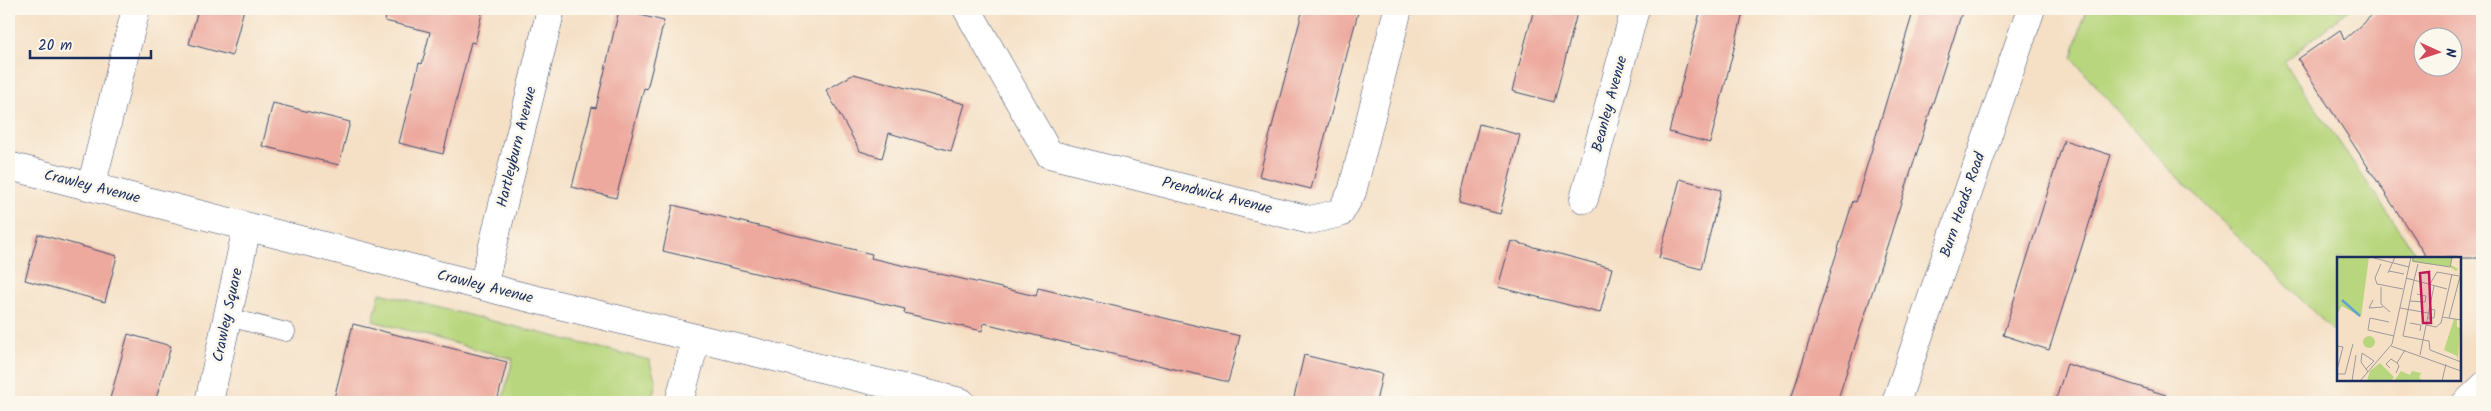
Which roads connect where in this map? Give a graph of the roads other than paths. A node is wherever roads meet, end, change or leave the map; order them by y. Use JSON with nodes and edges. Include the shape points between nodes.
{"nodes":[{"id":1,"x":136,"y":9,"type":"edge"},
{"id":2,"x":551,"y":9,"type":"edge"},
{"id":3,"x":967,"y":9,"type":"edge"},
{"id":4,"x":1398,"y":9,"type":"edge"},
{"id":5,"x":1635,"y":9,"type":"edge"},
{"id":6,"x":2031,"y":9,"type":"edge"},
{"id":7,"x":9,"y":166,"type":"edge"},
{"id":8,"x":91,"y":187,"type":"junction"},
{"id":9,"x":1584,"y":199,"type":"dead end"},
{"id":10,"x":247,"y":227,"type":"junction"},
{"id":11,"x":483,"y":286,"type":"junction"},
{"id":12,"x":228,"y":317,"type":"junction"},
{"id":13,"x":286,"y":332,"type":"dead end"},
{"id":14,"x":696,"y":339,"type":"junction"},
{"id":15,"x":2482,"y":381,"type":"edge"},
{"id":16,"x":209,"y":402,"type":"edge"},
{"id":17,"x":678,"y":402,"type":"edge"},
{"id":18,"x":962,"y":402,"type":"edge"},
{"id":19,"x":1896,"y":402,"type":"edge"},
{"id":20,"x":2460,"y":402,"type":"edge"}],
"edges":[{"from":1,"to":8,"type":"street"},
{"from":2,"to":11,"type":"street","name":"Hartleyburn Avenue"},
{"from":3,"to":4,"type":"street","name":"Prendwick Avenue","via":[[1049,154],[1310,220],[1340,213],[1352,192]]},
{"from":5,"to":9,"type":"street","name":"Beanley Avenue"},
{"from":6,"to":19,"type":"street","name":"Burn Heads Road"},
{"from":7,"to":8,"type":"street","name":"Crawley Avenue"},
{"from":8,"to":10,"type":"street","name":"Crawley Avenue"},
{"from":10,"to":11,"type":"street","name":"Crawley Avenue"},
{"from":10,"to":12,"type":"street","name":"Crawley Square"},
{"from":11,"to":14,"type":"street","name":"Crawley Avenue"},
{"from":12,"to":13,"type":"lane"},
{"from":12,"to":16,"type":"street","name":"Crawley Square"},
{"from":14,"to":17,"type":"street"},
{"from":14,"to":18,"type":"street","name":"Crawley Avenue"},
{"from":15,"to":20,"type":"lane"}]}
